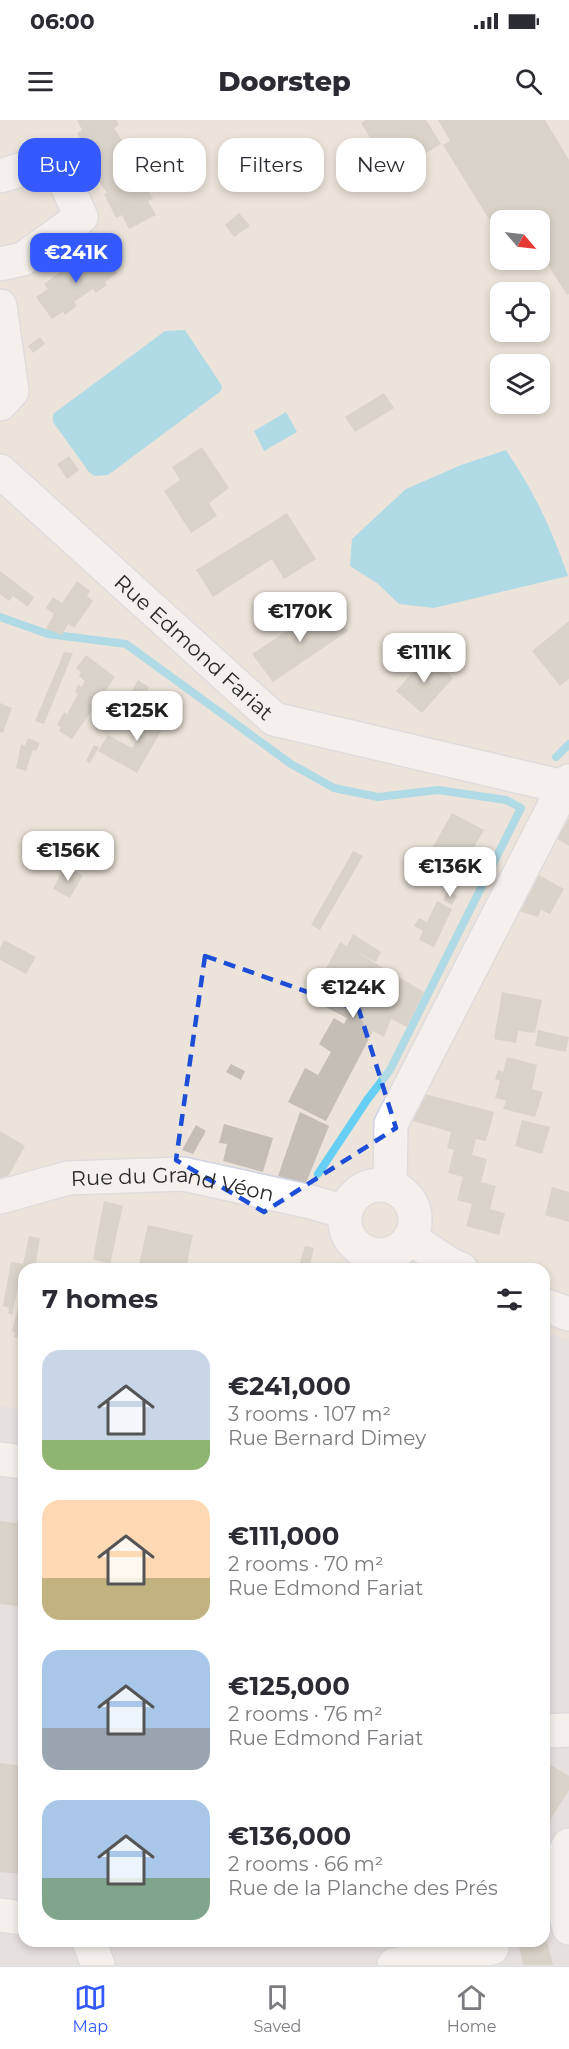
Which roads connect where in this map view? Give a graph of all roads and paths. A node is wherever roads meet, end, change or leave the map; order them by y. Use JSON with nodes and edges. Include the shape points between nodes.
{"nodes":[{"id":1,"x":0,"y":176,"type":"edge"},
{"id":2,"x":0,"y":264,"type":"edge"},
{"id":3,"x":0,"y":306,"type":"edge"},
{"id":4,"x":0,"y":404,"type":"edge"},
{"id":5,"x":0,"y":471,"type":"edge"},
{"id":6,"x":567,"y":784,"type":"edge"},
{"id":7,"x":390,"y":1186,"type":"junction"},
{"id":8,"x":0,"y":1197,"type":"edge"},
{"id":9,"x":345,"y":1212,"type":"junction"},
{"id":10,"x":410,"y":1239,"type":"junction"},
{"id":11,"x":354,"y":1260,"type":"edge"},
{"id":12,"x":448,"y":1263,"type":"edge"},
{"id":13,"x":550,"y":1307,"type":"edge"},
{"id":14,"x":569,"y":1314,"type":"edge"},
{"id":15,"x":0,"y":1459,"type":"edge"},
{"id":16,"x":18,"y":1461,"type":"edge"},
{"id":17,"x":569,"y":1730,"type":"edge"},
{"id":18,"x":550,"y":1731,"type":"edge"},
{"id":19,"x":569,"y":1845,"type":"edge"},
{"id":20,"x":0,"y":1915,"type":"edge"},
{"id":21,"x":18,"y":1917,"type":"edge"},
{"id":22,"x":569,"y":1928,"type":"edge"},
{"id":23,"x":91,"y":1947,"type":"edge"},
{"id":24,"x":493,"y":1951,"type":"edge"},
{"id":25,"x":98,"y":1965,"type":"edge"},
{"id":26,"x":394,"y":1965,"type":"edge"}],
"edges":[{"from":1,"to":2,"type":"street","via":[[54,159],[81,217],[23,259]]},
{"from":3,"to":4,"type":"street","via":[[12,392]]},
{"from":5,"to":6,"type":"street","name":"Rue Edmond Fariat","via":[[274,719]]},
{"from":6,"to":7,"type":"street","via":[[391,1124]]},
{"from":7,"to":9,"type":"street","via":[[367,1186],[357,1192]]},
{"from":7,"to":10,"type":"street","via":[[408,1197],[413,1207],[415,1228]]},
{"from":8,"to":9,"type":"street","name":"Rue du Grand Véon","via":[[68,1178],[183,1174]]},
{"from":9,"to":11,"type":"street"},
{"from":10,"to":11,"type":"street","via":[[394,1253]]},
{"from":10,"to":12,"type":"street"},
{"from":13,"to":14,"type":"street"},
{"from":15,"to":16,"type":"street"},
{"from":17,"to":18,"type":"street"},
{"from":19,"to":22,"type":"street","via":[[555,1870]]},
{"from":20,"to":21,"type":"street"},
{"from":23,"to":25,"type":"street"},
{"from":24,"to":26,"type":"street"}]}
